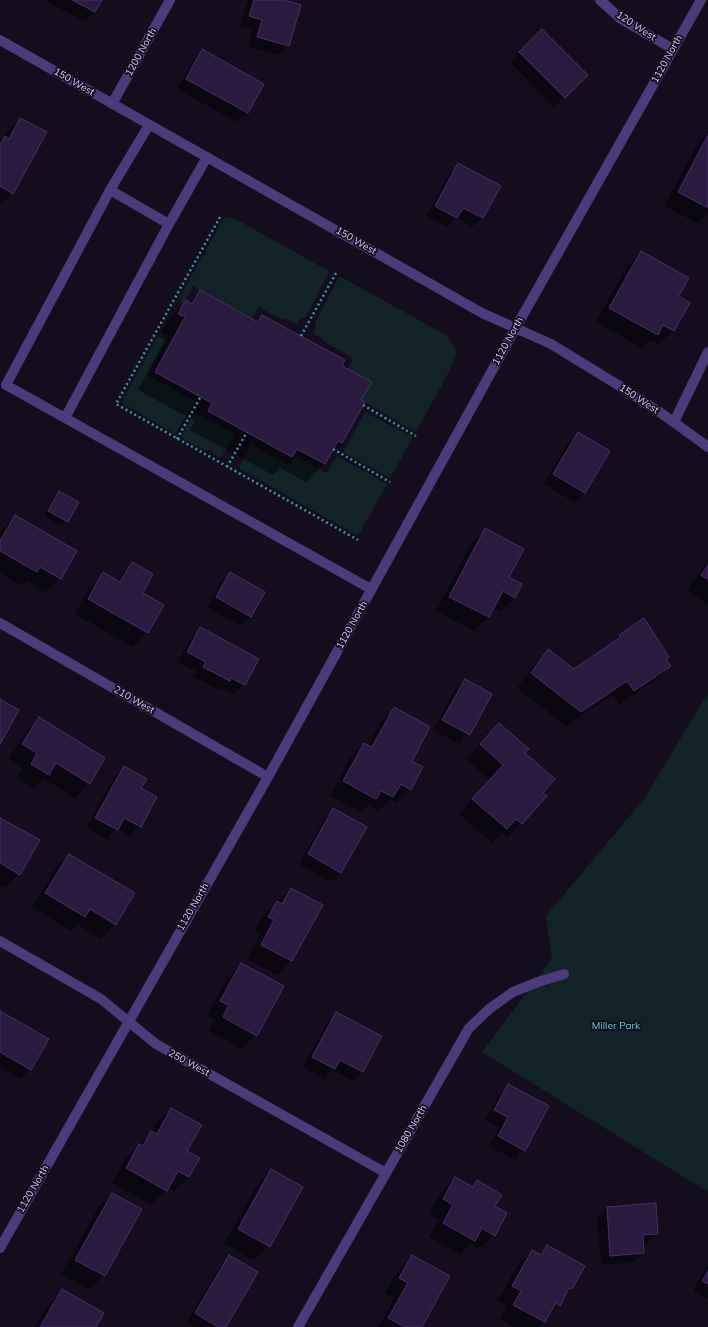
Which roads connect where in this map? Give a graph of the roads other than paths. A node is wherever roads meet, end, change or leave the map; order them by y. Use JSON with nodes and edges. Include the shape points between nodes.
{"nodes":[{"id":1,"x":170,"y":0,"type":"edge"},
{"id":2,"x":600,"y":0,"type":"edge"},
{"id":3,"x":700,"y":0,"type":"edge"},
{"id":4,"x":0,"y":40,"type":"edge"},
{"id":5,"x":673,"y":49,"type":"junction"},
{"id":6,"x":112,"y":104,"type":"junction"},
{"id":7,"x":149,"y":125,"type":"junction"},
{"id":8,"x":207,"y":157,"type":"junction"},
{"id":9,"x":110,"y":190,"type":"junction"},
{"id":10,"x":169,"y":224,"type":"junction"},
{"id":11,"x":515,"y":329,"type":"junction"},
{"id":12,"x":708,"y":352,"type":"edge"},
{"id":13,"x":66,"y":418,"type":"junction"},
{"id":14,"x":674,"y":422,"type":"junction"},
{"id":15,"x":708,"y":447,"type":"edge"},
{"id":16,"x":372,"y":589,"type":"junction"},
{"id":17,"x":0,"y":624,"type":"edge"},
{"id":18,"x":268,"y":777,"type":"junction"},
{"id":19,"x":0,"y":942,"type":"edge"},
{"id":20,"x":564,"y":974,"type":"dead end"},
{"id":21,"x":128,"y":1022,"type":"junction"},
{"id":22,"x":386,"y":1173,"type":"junction"},
{"id":23,"x":0,"y":1248,"type":"edge"},
{"id":24,"x":298,"y":1327,"type":"edge"}],
"edges":[{"from":1,"to":6,"type":"street","name":"1200 North"},
{"from":2,"to":5,"type":"street","name":"120 West","via":[[622,19]]},
{"from":3,"to":5,"type":"street","name":"1120 North"},
{"from":4,"to":6,"type":"street","name":"150 West"},
{"from":5,"to":11,"type":"street","name":"1120 North"},
{"from":6,"to":7,"type":"street","name":"150 West"},
{"from":7,"to":8,"type":"street","name":"150 West"},
{"from":7,"to":9,"type":"street"},
{"from":8,"to":10,"type":"street"},
{"from":8,"to":11,"type":"street","name":"150 West","via":[[475,309]]},
{"from":9,"to":10,"type":"street"},
{"from":9,"to":13,"type":"street","via":[[6,385]]},
{"from":10,"to":13,"type":"street"},
{"from":11,"to":14,"type":"street","name":"150 West","via":[[551,344],[618,384]]},
{"from":11,"to":16,"type":"street","name":"1120 North"},
{"from":12,"to":14,"type":"street"},
{"from":13,"to":16,"type":"street"},
{"from":14,"to":15,"type":"street","name":"150 West"},
{"from":16,"to":18,"type":"street","name":"1120 North"},
{"from":17,"to":18,"type":"street","name":"210 West"},
{"from":18,"to":21,"type":"street","name":"1120 North"},
{"from":19,"to":21,"type":"street","name":"250 West","via":[[101,999]]},
{"from":20,"to":22,"type":"street","name":"1080 North","via":[[512,992],[469,1028]]},
{"from":21,"to":22,"type":"street","name":"250 West","via":[[156,1044]]},
{"from":21,"to":23,"type":"street","name":"1120 North"},
{"from":22,"to":24,"type":"street","name":"1080 North"}]}
